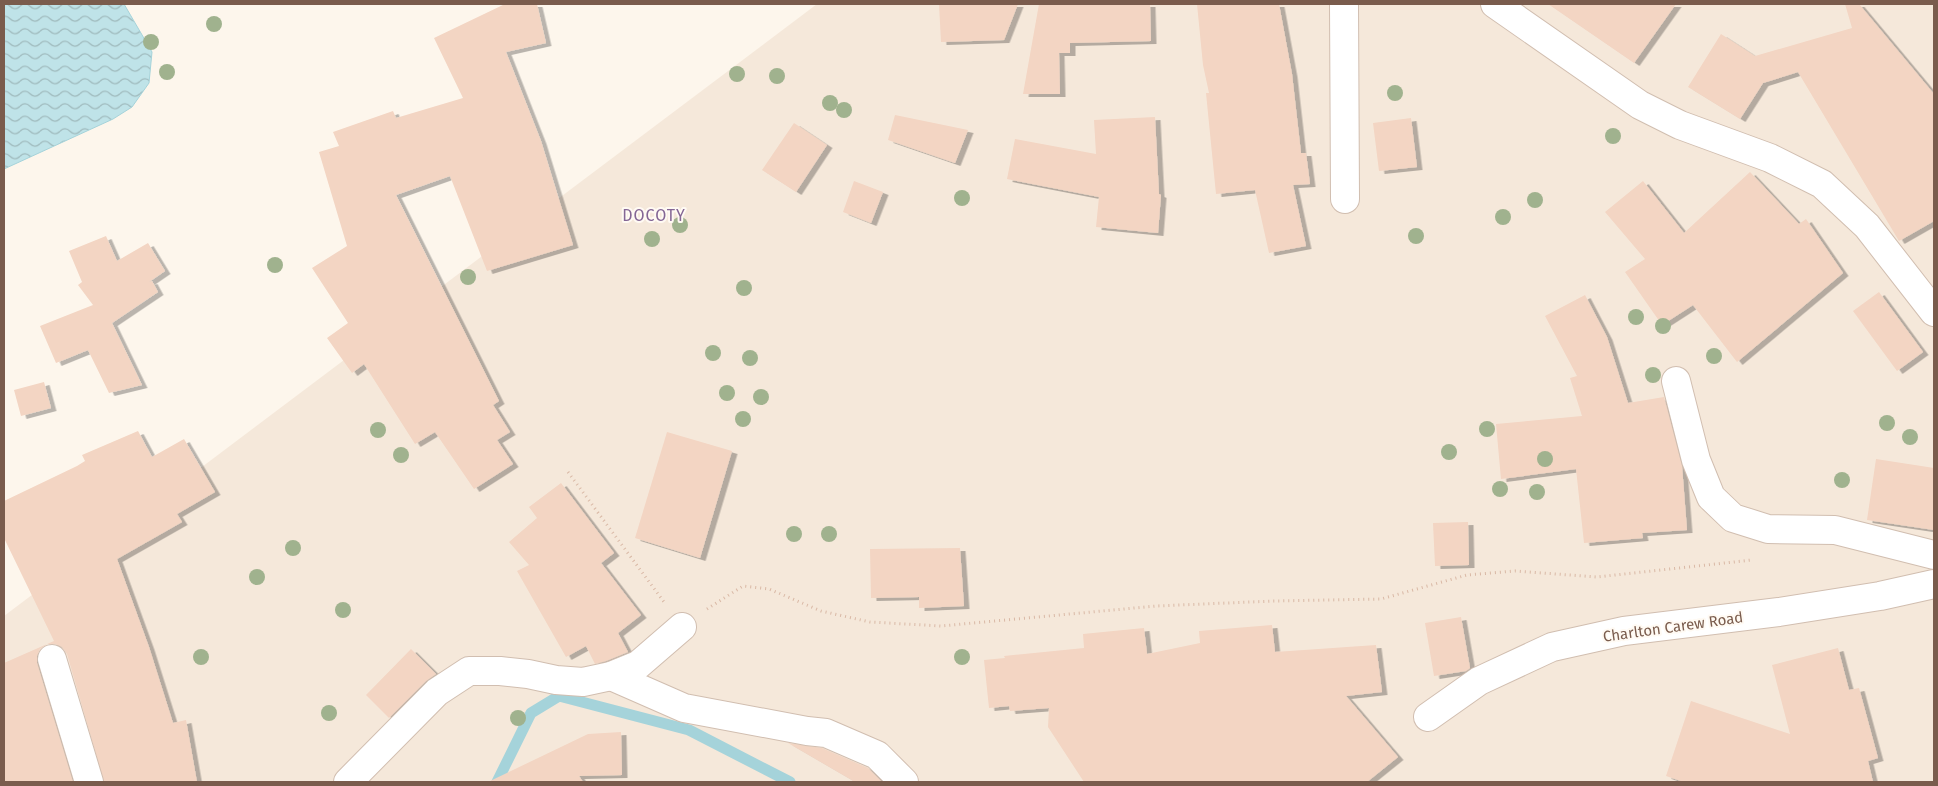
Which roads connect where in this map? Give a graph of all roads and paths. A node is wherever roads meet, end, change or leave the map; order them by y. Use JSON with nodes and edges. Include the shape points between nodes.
{"nodes":[{"id":1,"x":1344,"y":4,"type":"edge"},
{"id":2,"x":1495,"y":4,"type":"edge"},
{"id":3,"x":1345,"y":198,"type":"dead end"},
{"id":4,"x":1934,"y":312,"type":"edge"},
{"id":5,"x":1676,"y":381,"type":"dead end"},
{"id":6,"x":568,"y":472,"type":"dead end"},
{"id":7,"x":1934,"y":555,"type":"edge"},
{"id":8,"x":1760,"y":559,"type":"dead end"},
{"id":9,"x":1934,"y":584,"type":"edge"},
{"id":10,"x":682,"y":627,"type":"junction"},
{"id":11,"x":52,"y":659,"type":"dead end"},
{"id":12,"x":611,"y":676,"type":"junction"},
{"id":13,"x":1428,"y":717,"type":"dead end"},
{"id":14,"x":89,"y":782,"type":"edge"},
{"id":15,"x":348,"y":782,"type":"edge"},
{"id":16,"x":904,"y":782,"type":"edge"}],
"edges":[{"from":1,"to":3,"type":"street"},
{"from":2,"to":4,"type":"street","via":[[1640,105],[1680,125],[1770,158],[1822,184],[1867,226]]},
{"from":5,"to":7,"type":"street","via":[[1696,460],[1711,497],[1733,518],[1768,529],[1834,530]]},
{"from":6,"to":10,"type":"path"},
{"from":8,"to":10,"type":"path","via":[[1597,577],[1515,571],[1467,576],[1382,599],[1156,606],[941,626],[870,622],[821,611],[768,589],[743,586]]},
{"from":9,"to":13,"type":"street","name":"Charlton Carew Road","via":[[1780,612],[1624,631],[1552,646],[1479,681]]},
{"from":10,"to":12,"type":"street","via":[[638,665]]},
{"from":11,"to":14,"type":"street"},
{"from":12,"to":15,"type":"street","via":[[583,682],[500,671],[469,671],[431,698]]},
{"from":12,"to":16,"type":"street","via":[[684,708],[826,733],[877,755]]}]}
